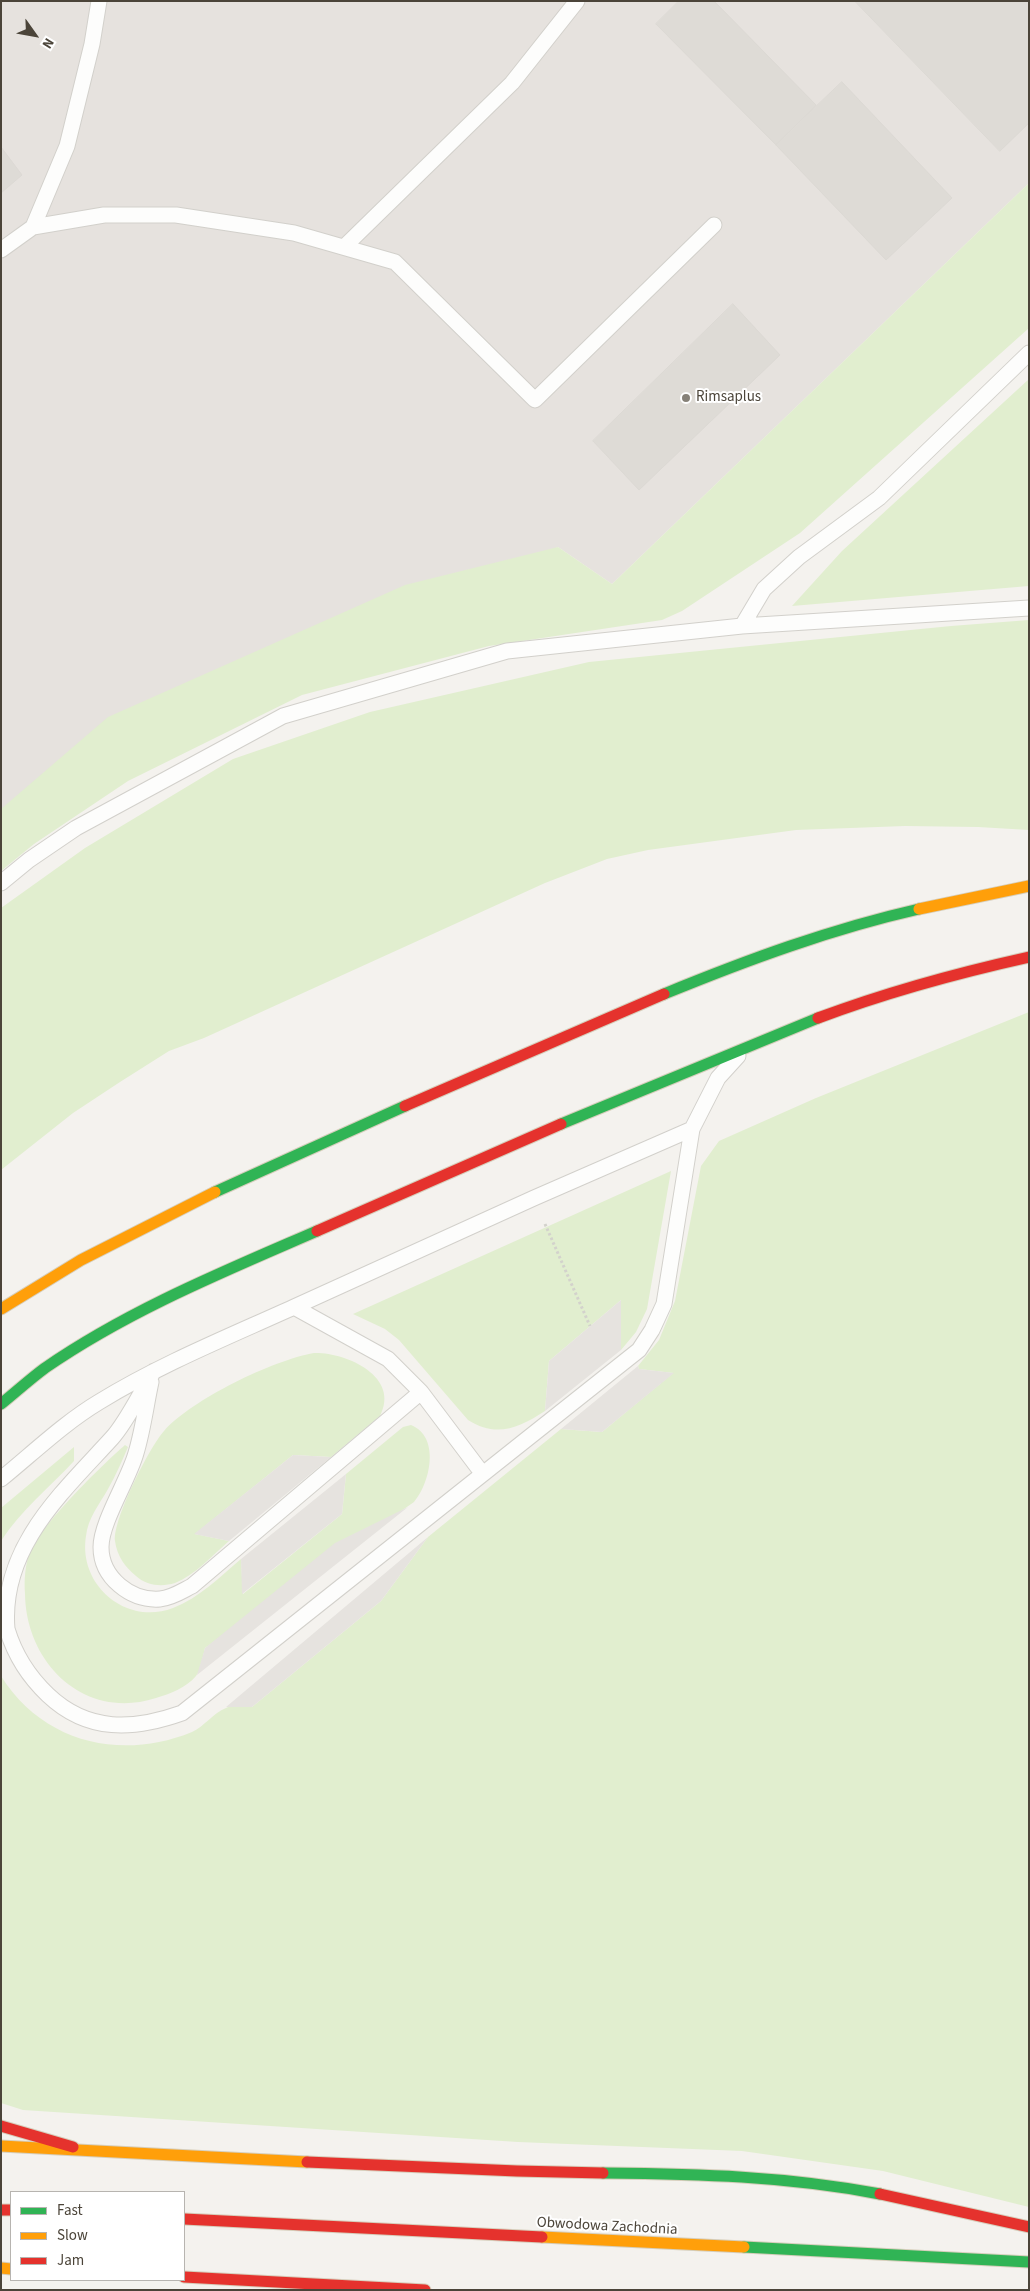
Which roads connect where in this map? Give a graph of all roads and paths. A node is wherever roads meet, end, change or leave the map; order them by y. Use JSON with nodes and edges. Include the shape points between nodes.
{"nodes":[{"id":1,"x":99,"y":1,"type":"edge"},
{"id":2,"x":577,"y":1,"type":"edge"},
{"id":3,"x":714,"y":225,"type":"dead end"},
{"id":4,"x":33,"y":227,"type":"junction"},
{"id":5,"x":344,"y":247,"type":"junction"},
{"id":6,"x":1,"y":250,"type":"edge"},
{"id":7,"x":1029,"y":354,"type":"edge"},
{"id":8,"x":1029,"y":608,"type":"edge"},
{"id":9,"x":742,"y":626,"type":"junction"},
{"id":10,"x":1,"y":884,"type":"edge"},
{"id":11,"x":1029,"y":886,"type":"edge"},
{"id":12,"x":1029,"y":958,"type":"edge"},
{"id":13,"x":745,"y":1048,"type":"junction"},
{"id":14,"x":692,"y":1129,"type":"junction"},
{"id":15,"x":534,"y":1198,"type":"junction"},
{"id":16,"x":294,"y":1307,"type":"junction"},
{"id":17,"x":1,"y":1309,"type":"edge"},
{"id":18,"x":590,"y":1326,"type":"dead end"},
{"id":19,"x":154,"y":1370,"type":"junction"},
{"id":20,"x":421,"y":1392,"type":"junction"},
{"id":21,"x":1,"y":1404,"type":"edge"},
{"id":22,"x":482,"y":1473,"type":"junction"},
{"id":23,"x":1,"y":1479,"type":"edge"},
{"id":24,"x":1,"y":2126,"type":"edge"},
{"id":25,"x":1,"y":2146,"type":"edge"},
{"id":26,"x":73,"y":2147,"type":"junction"},
{"id":27,"x":187,"y":2219,"type":"edge"},
{"id":28,"x":1029,"y":2227,"type":"edge"},
{"id":29,"x":1029,"y":2262,"type":"edge"},
{"id":30,"x":186,"y":2277,"type":"edge"},
{"id":31,"x":425,"y":2290,"type":"edge"}],
"edges":[{"from":1,"to":4,"type":"lane","via":[[67,146]]},
{"from":2,"to":5,"type":"lane","via":[[512,83]]},
{"from":3,"to":5,"type":"lane","via":[[535,400],[395,262]]},
{"from":4,"to":5,"type":"lane","via":[[104,215],[176,215],[294,233]]},
{"from":4,"to":6,"type":"lane"},
{"from":7,"to":9,"type":"lane","via":[[879,498],[764,588]]},
{"from":8,"to":9,"type":"lane"},
{"from":9,"to":10,"type":"lane","via":[[507,651],[283,716],[76,828]]},
{"from":11,"to":17,"type":"main road","via":[[877,920],[744,961],[453,1084],[168,1216],[87,1257]]},
{"from":12,"to":13,"type":"main road","via":[[958,973],[874,997]]},
{"from":13,"to":14,"type":"lane","via":[[718,1078]]},
{"from":13,"to":21,"type":"main road","via":[[563,1123],[210,1278],[89,1340],[45,1368]]},
{"from":14,"to":15,"type":"lane"},
{"from":14,"to":22,"type":"lane","via":[[664,1304],[652,1330],[639,1350]]},
{"from":15,"to":16,"type":"lane"},
{"from":15,"to":18,"type":"path"},
{"from":16,"to":19,"type":"lane"},
{"from":16,"to":20,"type":"lane","via":[[388,1359]]},
{"from":19,"to":20,"type":"lane","via":[[136,1454],[101,1546],[106,1567],[114,1581],[126,1591],[147,1598],[169,1598],[192,1586]]},
{"from":19,"to":22,"type":"lane","via":[[114,1436],[35,1518],[6,1571],[2,1614],[18,1660],[55,1702],[90,1720],[114,1726],[137,1726],[182,1713]]},
{"from":19,"to":23,"type":"lane","via":[[60,1430]]},
{"from":20,"to":22,"type":"lane"},
{"from":24,"to":26,"type":"main road"},
{"from":25,"to":26,"type":"main road"},
{"from":26,"to":28,"type":"main road","via":[[553,2174],[754,2176],[904,2197]]},
{"from":27,"to":29,"type":"main road","name":"Obwodowa Zachodnia"},
{"from":30,"to":31,"type":"main road"}]}
